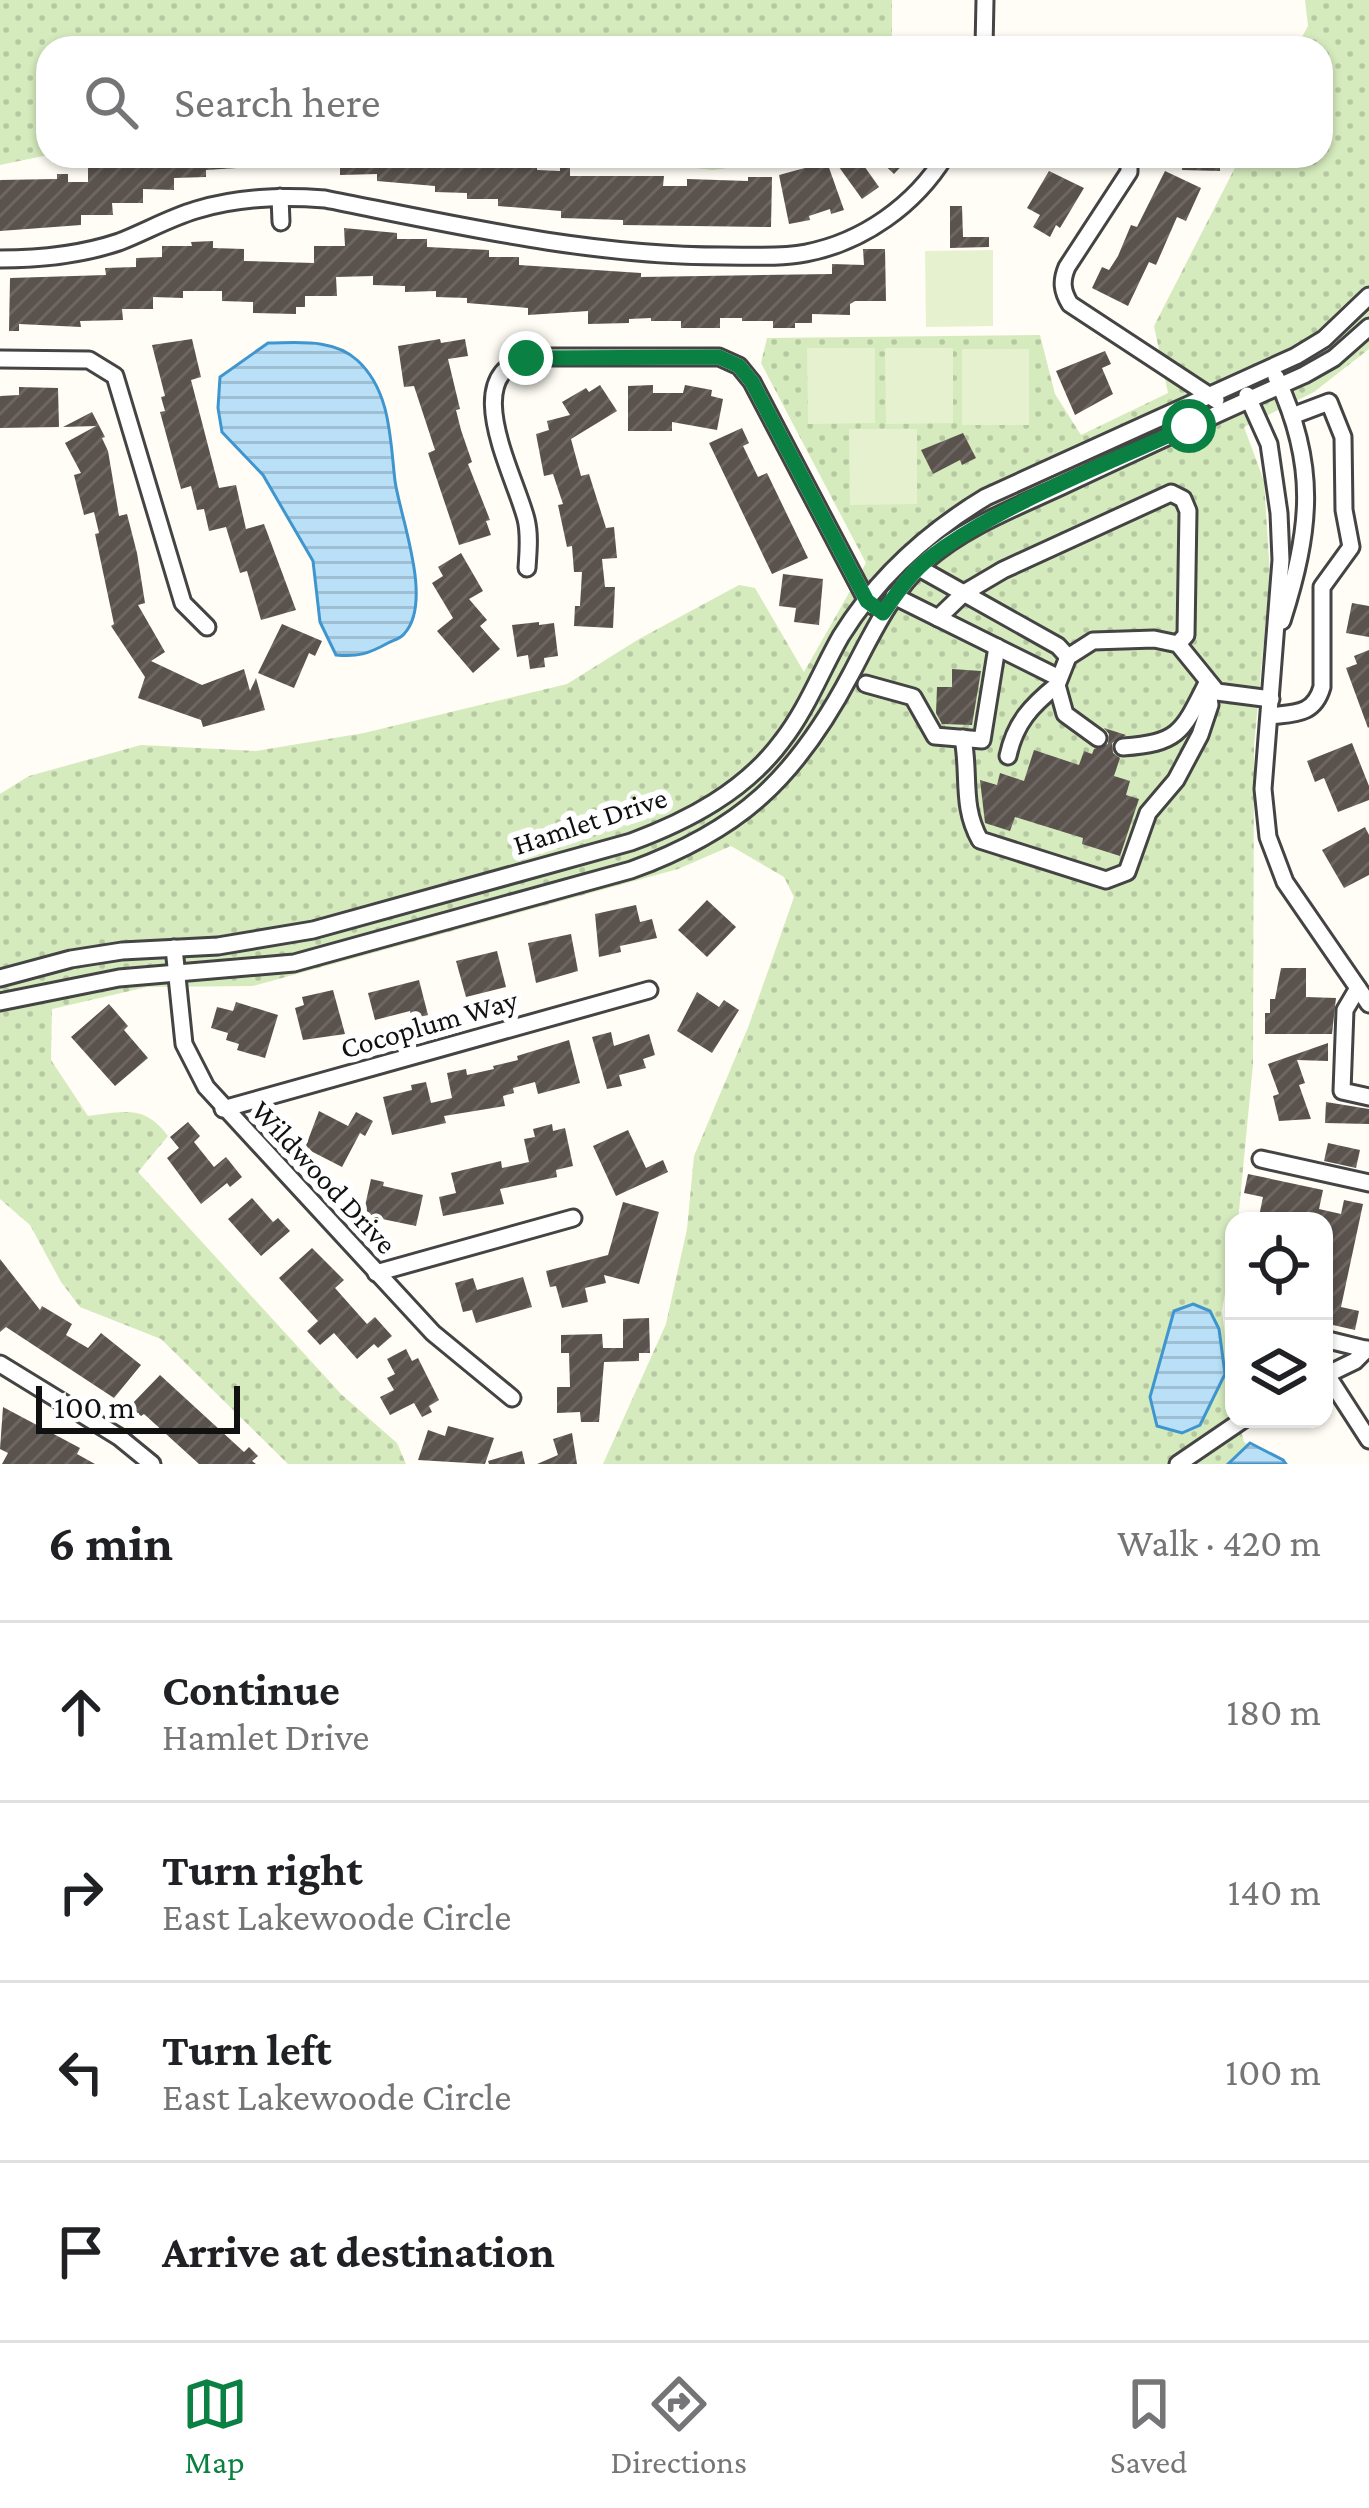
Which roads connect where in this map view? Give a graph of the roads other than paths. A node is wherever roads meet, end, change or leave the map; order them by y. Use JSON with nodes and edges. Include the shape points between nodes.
{"nodes":[{"id":1,"x":986,"y":0,"type":"edge"},
{"id":2,"x":984,"y":36,"type":"edge"},
{"id":3,"x":937,"y":168,"type":"edge"},
{"id":4,"x":1129,"y":168,"type":"edge"},
{"id":5,"x":280,"y":197,"type":"junction"},
{"id":6,"x":281,"y":222,"type":"dead end"},
{"id":7,"x":0,"y":259,"type":"edge"},
{"id":8,"x":1369,"y":296,"type":"edge"},
{"id":9,"x":1369,"y":327,"type":"edge"},
{"id":10,"x":0,"y":359,"type":"edge"},
{"id":11,"x":1272,"y":367,"type":"junction"},
{"id":12,"x":1242,"y":382,"type":"junction"},
{"id":13,"x":1280,"y":386,"type":"junction"},
{"id":14,"x":1211,"y":396,"type":"junction"},
{"id":15,"x":1249,"y":400,"type":"junction"},
{"id":16,"x":1228,"y":408,"type":"junction"},
{"id":17,"x":1292,"y":416,"type":"junction"},
{"id":18,"x":527,"y":568,"type":"dead end"},
{"id":19,"x":919,"y":568,"type":"junction"},
{"id":20,"x":964,"y":593,"type":"junction"},
{"id":21,"x":894,"y":596,"type":"junction"},
{"id":22,"x":867,"y":601,"type":"junction"},
{"id":23,"x":883,"y":613,"type":"junction"},
{"id":24,"x":938,"y":618,"type":"junction"},
{"id":25,"x":207,"y":627,"type":"dead end"},
{"id":26,"x":1276,"y":641,"type":"junction"},
{"id":27,"x":1178,"y":644,"type":"junction"},
{"id":28,"x":997,"y":647,"type":"junction"},
{"id":29,"x":1068,"y":657,"type":"junction"},
{"id":30,"x":1026,"y":661,"type":"junction"},
{"id":31,"x":855,"y":666,"type":"junction"},
{"id":32,"x":992,"y":676,"type":"junction"},
{"id":33,"x":1058,"y":681,"type":"junction"},
{"id":34,"x":1207,"y":682,"type":"junction"},
{"id":35,"x":866,"y":684,"type":"junction"},
{"id":36,"x":843,"y":688,"type":"junction"},
{"id":37,"x":1270,"y":708,"type":"junction"},
{"id":38,"x":962,"y":738,"type":"junction"},
{"id":39,"x":1098,"y":738,"type":"dead end"},
{"id":40,"x":1123,"y":747,"type":"dead end"},
{"id":41,"x":1008,"y":756,"type":"dead end"},
{"id":42,"x":174,"y":948,"type":"junction"},
{"id":43,"x":176,"y":974,"type":"junction"},
{"id":44,"x":0,"y":978,"type":"edge"},
{"id":45,"x":1358,"y":988,"type":"junction"},
{"id":46,"x":649,"y":990,"type":"dead end"},
{"id":47,"x":0,"y":1002,"type":"edge"},
{"id":48,"x":1369,"y":1004,"type":"edge"},
{"id":49,"x":1369,"y":1097,"type":"edge"},
{"id":50,"x":223,"y":1109,"type":"junction"},
{"id":51,"x":1261,"y":1159,"type":"dead end"},
{"id":52,"x":1369,"y":1183,"type":"edge"},
{"id":53,"x":573,"y":1218,"type":"dead end"},
{"id":54,"x":376,"y":1273,"type":"junction"},
{"id":55,"x":1333,"y":1341,"type":"edge"},
{"id":56,"x":1368,"y":1349,"type":"edge"},
{"id":57,"x":0,"y":1364,"type":"edge"},
{"id":58,"x":1333,"y":1372,"type":"edge"},
{"id":59,"x":1333,"y":1386,"type":"edge"},
{"id":60,"x":512,"y":1398,"type":"dead end"},
{"id":61,"x":1231,"y":1428,"type":"edge"},
{"id":62,"x":1369,"y":1440,"type":"edge"},
{"id":63,"x":152,"y":1464,"type":"edge"},
{"id":64,"x":1178,"y":1464,"type":"edge"}],
"edges":[{"from":1,"to":2,"type":"street"},
{"from":3,"to":5,"type":"street","via":[[882,222],[800,254],[633,253]]},
{"from":4,"to":14,"type":"street","via":[[1067,267],[1064,296]]},
{"from":5,"to":6,"type":"street"},
{"from":5,"to":7,"type":"street","via":[[198,209],[90,250]]},
{"from":8,"to":11,"type":"street","name":"Hamlet Drive","via":[[1324,338]]},
{"from":9,"to":13,"type":"street","name":"Hamlet Drive","via":[[1334,358]]},
{"from":10,"to":25,"type":"street","via":[[89,360],[116,376],[183,603]]},
{"from":11,"to":12,"type":"street","name":"Hamlet Drive"},
{"from":11,"to":13,"type":"street"},
{"from":12,"to":14,"type":"street","name":"Hamlet Drive"},
{"from":12,"to":15,"type":"street"},
{"from":13,"to":15,"type":"street","name":"Hamlet Drive"},
{"from":13,"to":17,"type":"street"},
{"from":14,"to":16,"type":"street"},
{"from":14,"to":22,"type":"street","name":"Hamlet Drive","via":[[986,497],[918,544]]},
{"from":15,"to":16,"type":"street","name":"Hamlet Drive"},
{"from":15,"to":26,"type":"street","via":[[1275,481]]},
{"from":16,"to":19,"type":"street","name":"Hamlet Drive","via":[[1012,510]]},
{"from":17,"to":26,"type":"street","via":[[1308,480]]},
{"from":17,"to":37,"type":"street","via":[[1330,402],[1343,437],[1351,547],[1322,587],[1317,703],[1305,712]]},
{"from":18,"to":22,"type":"street","via":[[528,526],[490,405],[500,375],[537,357],[719,357],[752,382]]},
{"from":19,"to":20,"type":"street"},
{"from":19,"to":21,"type":"street","name":"Hamlet Drive"},
{"from":20,"to":24,"type":"street"},
{"from":20,"to":27,"type":"street","via":[[1172,493],[1187,511],[1186,635]]},
{"from":20,"to":29,"type":"street"},
{"from":21,"to":23,"type":"street","name":"Hamlet Drive"},
{"from":21,"to":24,"type":"street"},
{"from":22,"to":23,"type":"street"},
{"from":22,"to":42,"type":"street","name":"Hamlet Drive","via":[[782,742],[736,786],[669,828],[313,930]]},
{"from":23,"to":31,"type":"street","name":"Hamlet Drive"},
{"from":24,"to":28,"type":"street"},
{"from":26,"to":37,"type":"street"},
{"from":27,"to":29,"type":"street","via":[[1112,638]]},
{"from":27,"to":34,"type":"street"},
{"from":28,"to":30,"type":"street"},
{"from":28,"to":32,"type":"street"},
{"from":29,"to":33,"type":"street"},
{"from":30,"to":32,"type":"street"},
{"from":30,"to":33,"type":"street"},
{"from":31,"to":35,"type":"street"},
{"from":31,"to":36,"type":"street","name":"Hamlet Drive"},
{"from":32,"to":38,"type":"street","via":[[982,740]]},
{"from":33,"to":39,"type":"street","via":[[1064,714]]},
{"from":33,"to":41,"type":"street","via":[[1028,709]]},
{"from":34,"to":37,"type":"street"},
{"from":34,"to":38,"type":"street","via":[[1200,735],[1148,813],[1126,872],[1106,880],[980,840],[967,816]]},
{"from":34,"to":40,"type":"street","via":[[1180,730],[1161,744]]},
{"from":35,"to":36,"type":"street"},
{"from":35,"to":38,"type":"street","via":[[913,698],[935,736]]},
{"from":36,"to":43,"type":"street","name":"Hamlet Drive","via":[[767,792],[679,853],[295,963]]},
{"from":37,"to":45,"type":"street","via":[[1264,814],[1275,860]]},
{"from":42,"to":43,"type":"street","name":"Wildwood Drive"},
{"from":42,"to":44,"type":"street","name":"Hamlet Drive","via":[[88,956]]},
{"from":43,"to":47,"type":"street","name":"Hamlet Drive"},
{"from":43,"to":50,"type":"street","name":"Wildwood Drive","via":[[184,1044]]},
{"from":45,"to":48,"type":"street"},
{"from":45,"to":49,"type":"street","via":[[1345,1010],[1342,1090]]},
{"from":46,"to":50,"type":"street","name":"Cocoplum Way"},
{"from":50,"to":54,"type":"street","name":"Wildwood Drive"},
{"from":51,"to":52,"type":"street"},
{"from":53,"to":54,"type":"street"},
{"from":54,"to":60,"type":"street","name":"Wildwood Drive"},
{"from":55,"to":56,"type":"street"},
{"from":56,"to":58,"type":"street"},
{"from":57,"to":63,"type":"street"},
{"from":59,"to":62,"type":"street"},
{"from":61,"to":64,"type":"street"}]}
